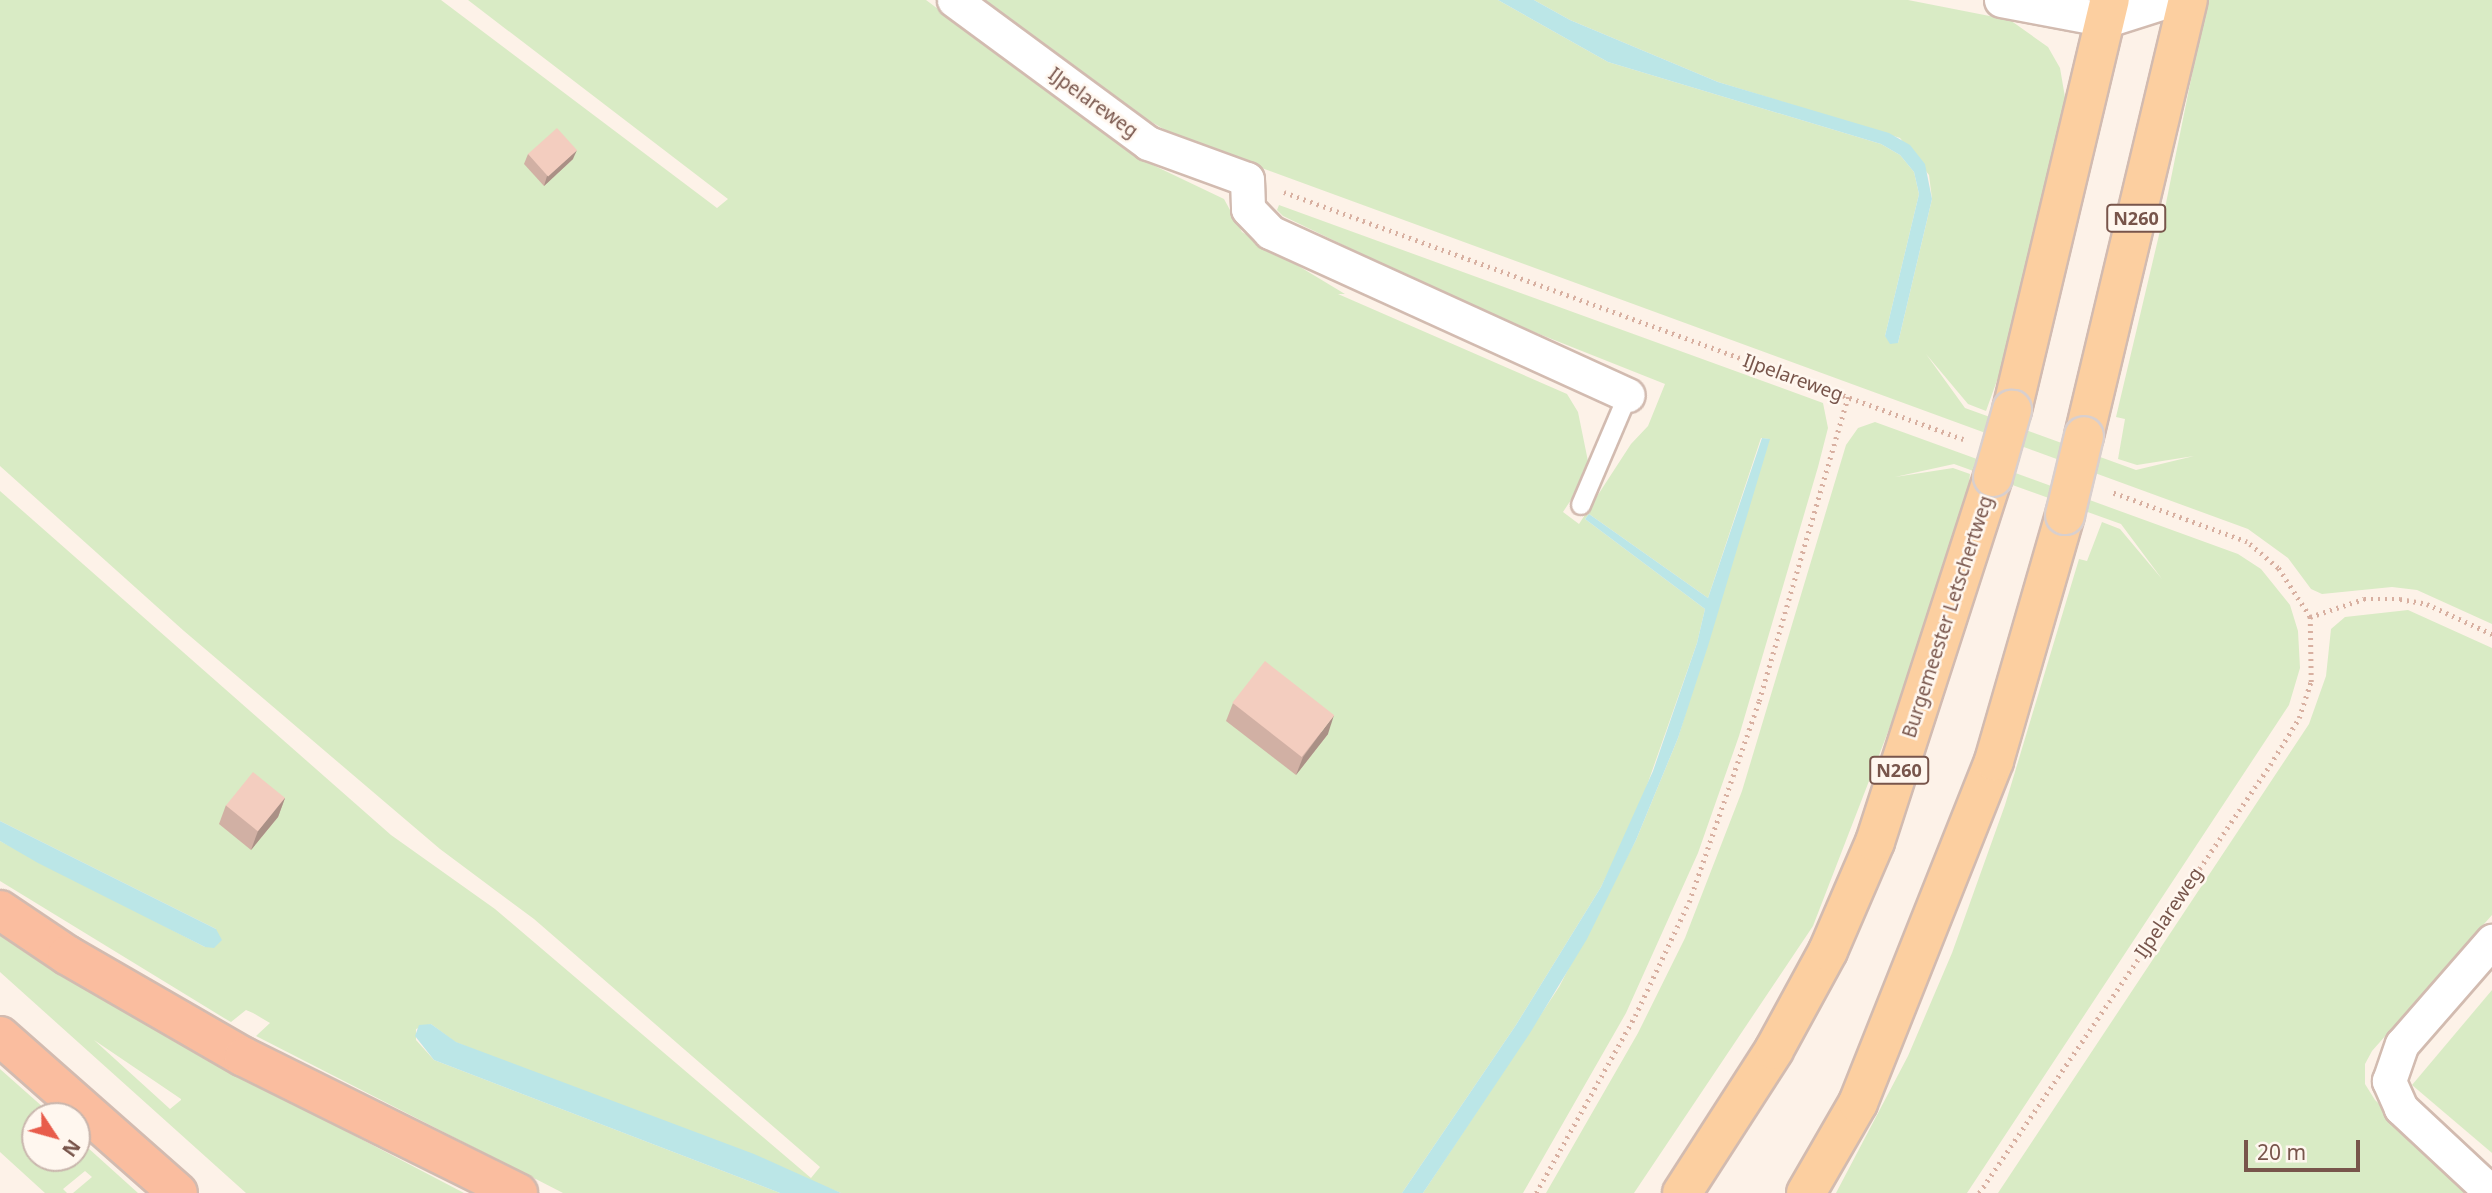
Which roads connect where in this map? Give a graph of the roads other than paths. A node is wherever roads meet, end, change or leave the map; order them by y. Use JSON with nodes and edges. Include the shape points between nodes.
{"nodes":[{"id":1,"x":954,"y":0,"type":"edge"},
{"id":2,"x":2001,"y":0,"type":"edge"},
{"id":3,"x":2170,"y":0,"type":"edge"},
{"id":4,"x":2188,"y":0,"type":"edge"},
{"id":5,"x":2108,"y":10,"type":"edge"},
{"id":6,"x":1628,"y":395,"type":"joint"},
{"id":7,"x":1581,"y":505,"type":"dead end"},
{"id":8,"x":0,"y":910,"type":"edge"},
{"id":9,"x":2492,"y":941,"type":"edge"},
{"id":10,"x":0,"y":1036,"type":"edge"},
{"id":11,"x":178,"y":1193,"type":"edge"},
{"id":12,"x":518,"y":1193,"type":"edge"},
{"id":13,"x":1682,"y":1193,"type":"edge"},
{"id":14,"x":1806,"y":1193,"type":"edge"},
{"id":15,"x":2492,"y":1193,"type":"edge"}],
"edges":[{"from":1,"to":6,"type":"street","name":"IJpelareweg","via":[[1148,143],[1247,179],[1248,209],[1270,232]]},
{"from":2,"to":5,"type":"street"},
{"from":3,"to":5,"type":"street"},
{"from":4,"to":14,"type":"main road","number":"N260","bridge":true,"via":[[2065,515],[1994,761],[1858,1103]]},
{"from":5,"to":13,"type":"main road","name":"Burgemeester Letschertweg","number":"N260","bridge":true,"via":[[1993,477],[1946,632],[1860,878],[1828,951],[1774,1050]]},
{"from":6,"to":7,"type":"lane"},
{"from":8,"to":12,"type":"highway","via":[[67,955],[244,1057]]},
{"from":9,"to":15,"type":"street","via":[[2402,1044],[2389,1081],[2401,1108]]},
{"from":10,"to":11,"type":"highway"}]}
